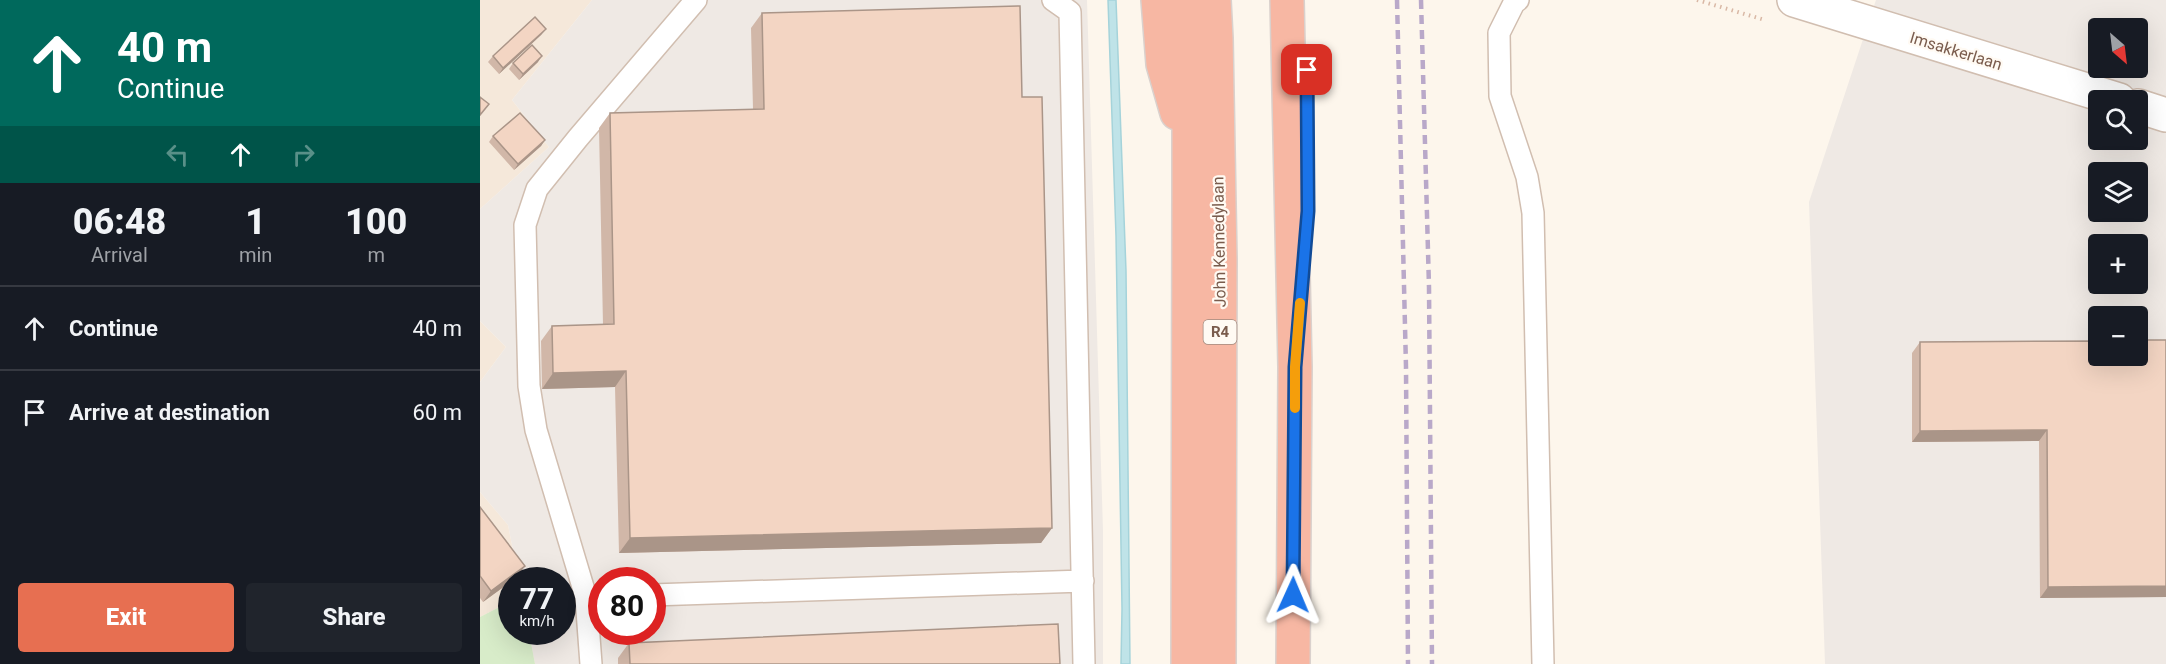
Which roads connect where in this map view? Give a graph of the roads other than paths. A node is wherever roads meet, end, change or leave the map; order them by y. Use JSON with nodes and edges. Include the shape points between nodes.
{"nodes":[{"id":1,"x":696,"y":0,"type":"edge"},
{"id":2,"x":1053,"y":0,"type":"edge"},
{"id":3,"x":1158,"y":0,"type":"edge"},
{"id":4,"x":1185,"y":0,"type":"edge"},
{"id":5,"x":1214,"y":0,"type":"edge"},
{"id":6,"x":1287,"y":0,"type":"edge"},
{"id":7,"x":1307,"y":0,"type":"edge"},
{"id":8,"x":1518,"y":0,"type":"edge"},
{"id":9,"x":1794,"y":0,"type":"edge"},
{"id":10,"x":2088,"y":90,"type":"edge"},
{"id":11,"x":2148,"y":109,"type":"edge"},
{"id":12,"x":2166,"y":115,"type":"edge"},
{"id":13,"x":1189,"y":142,"type":"junction"},
{"id":14,"x":1295,"y":367,"type":"junction"},
{"id":15,"x":588,"y":578,"type":"edge"},
{"id":16,"x":1083,"y":581,"type":"junction"},
{"id":17,"x":666,"y":595,"type":"edge"},
{"id":18,"x":592,"y":645,"type":"edge"},
{"id":19,"x":591,"y":664,"type":"edge"},
{"id":20,"x":1084,"y":664,"type":"edge"},
{"id":21,"x":1188,"y":664,"type":"edge"},
{"id":22,"x":1218,"y":664,"type":"edge"},
{"id":23,"x":1293,"y":664,"type":"edge"},
{"id":24,"x":1543,"y":664,"type":"edge"}],
"edges":[{"from":1,"to":15,"type":"lane","via":[[537,189],[525,225],[529,386],[534,419]]},
{"from":2,"to":16,"type":"lane","via":[[1070,12]]},
{"from":3,"to":13,"type":"highway","via":[[1163,64],[1173,104]]},
{"from":4,"to":13,"type":"highway","name":"John Kennedylaan","number":"R4"},
{"from":5,"to":22,"type":"highway","name":"John Kennedylaan","number":"R4","via":[[1220,271]]},
{"from":6,"to":14,"type":"highway"},
{"from":7,"to":14,"type":"highway","via":[[1308,211]]},
{"from":8,"to":24,"type":"lane","via":[[1498,33],[1500,96],[1527,177],[1533,213]]},
{"from":9,"to":10,"type":"street","name":"Imsakkerlaan"},
{"from":11,"to":12,"type":"street"},
{"from":13,"to":21,"type":"highway","name":"John Kennedylaan","number":"R4"},
{"from":14,"to":23,"type":"highway"},
{"from":16,"to":17,"type":"lane"},
{"from":16,"to":20,"type":"lane"},
{"from":18,"to":19,"type":"lane"}]}
